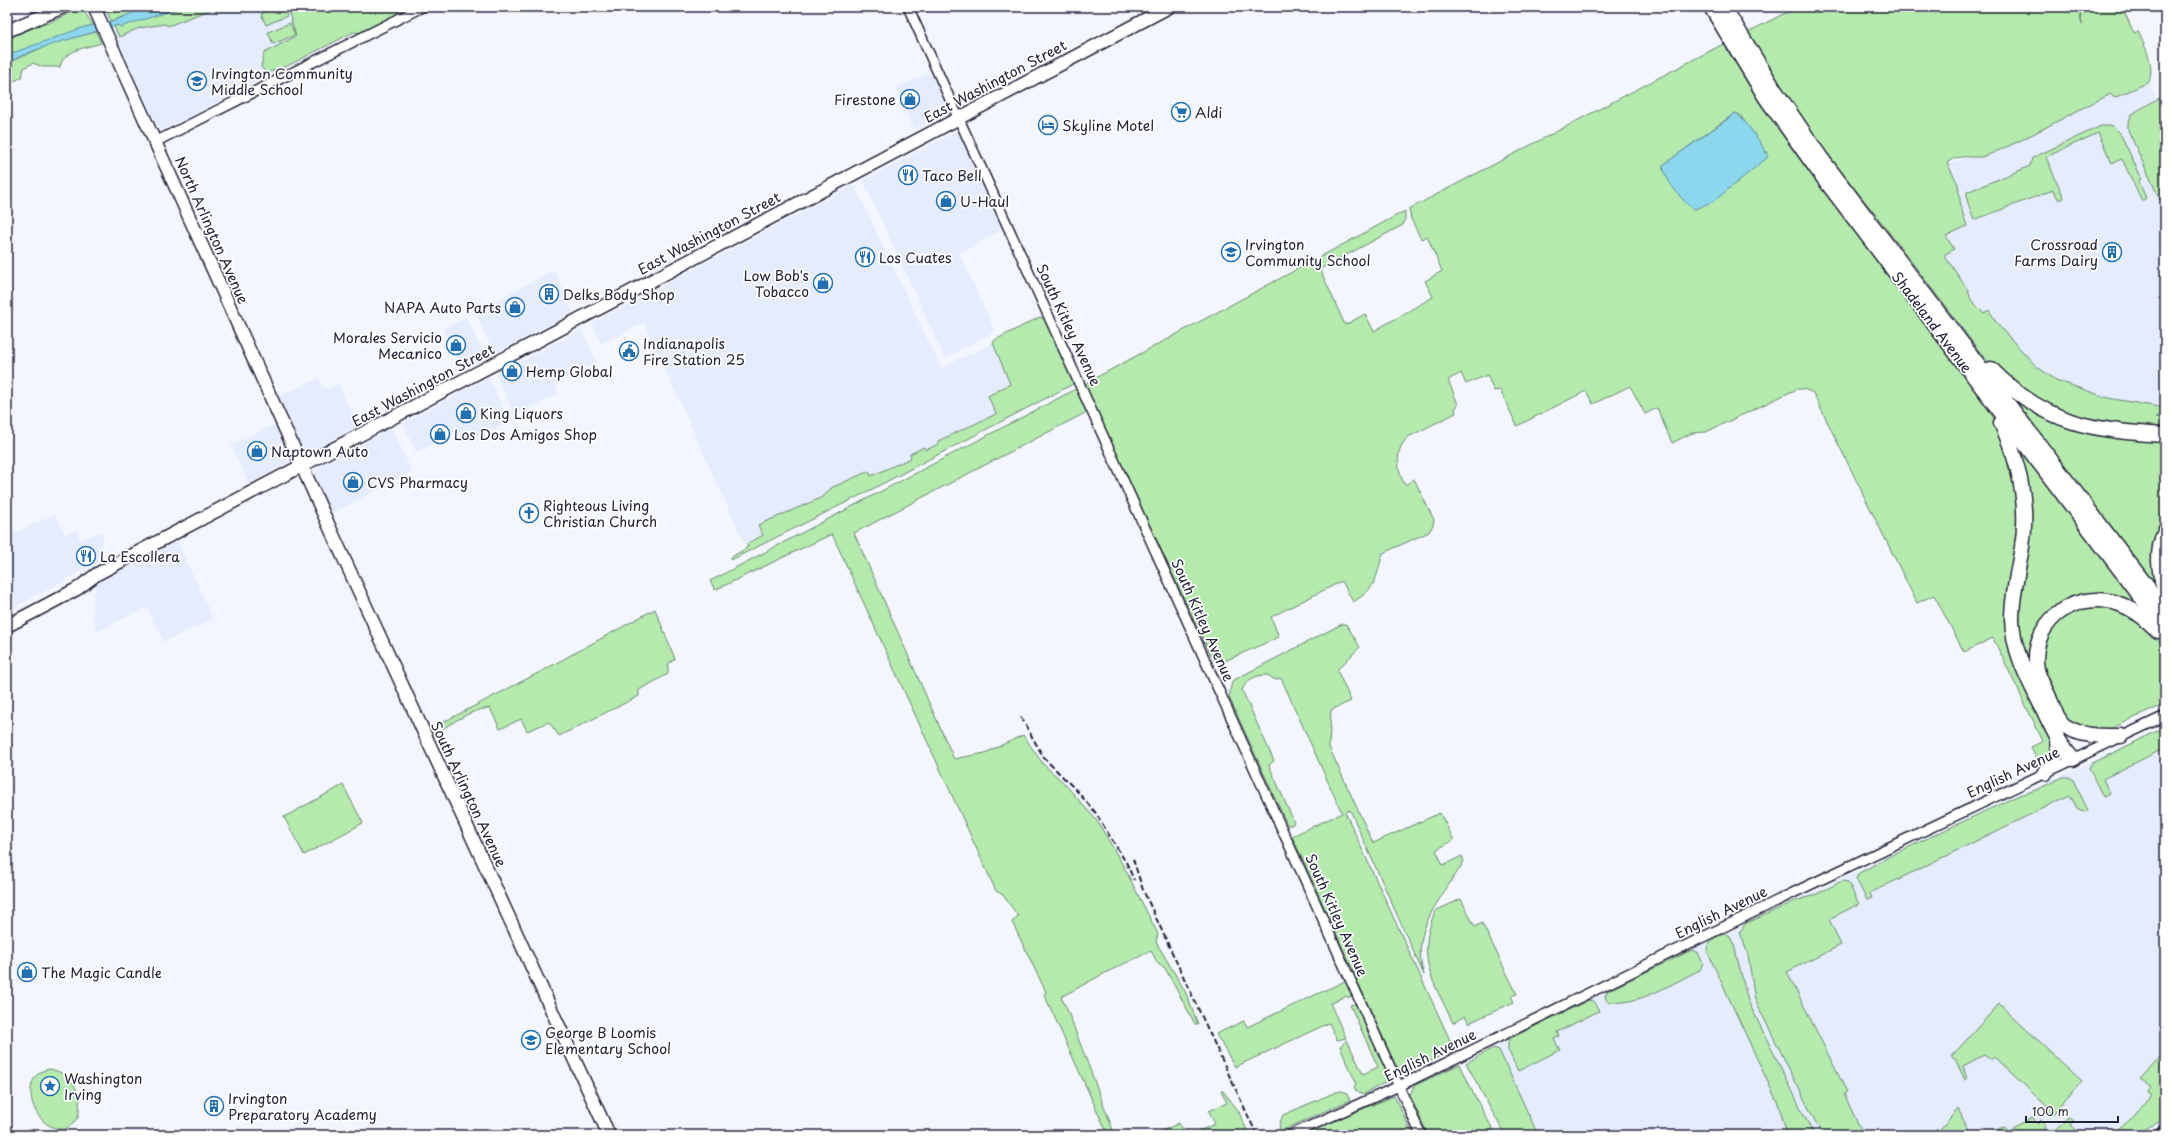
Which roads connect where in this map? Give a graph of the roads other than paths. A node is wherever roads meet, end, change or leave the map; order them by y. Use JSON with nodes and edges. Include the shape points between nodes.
{"nodes":[{"id":1,"x":63,"y":7,"type":"edge"},
{"id":2,"x":94,"y":7,"type":"edge"},
{"id":3,"x":422,"y":7,"type":"edge"},
{"id":4,"x":908,"y":7,"type":"edge"},
{"id":5,"x":1169,"y":7,"type":"edge"},
{"id":6,"x":1711,"y":7,"type":"edge"},
{"id":7,"x":1724,"y":7,"type":"edge"},
{"id":8,"x":7,"y":31,"type":"edge"},
{"id":9,"x":958,"y":118,"type":"junction"},
{"id":10,"x":155,"y":142,"type":"junction"},
{"id":11,"x":1956,"y":334,"type":"junction"},
{"id":12,"x":1995,"y":406,"type":"junction"},
{"id":13,"x":2165,"y":435,"type":"edge"},
{"id":14,"x":302,"y":466,"type":"junction"},
{"id":15,"x":2165,"y":530,"type":"edge"},
{"id":16,"x":93,"y":576,"type":"junction"},
{"id":17,"x":2165,"y":591,"type":"edge"},
{"id":18,"x":2165,"y":610,"type":"edge"},
{"id":19,"x":7,"y":617,"type":"edge"},
{"id":20,"x":7,"y":626,"type":"edge"},
{"id":21,"x":2165,"y":629,"type":"edge"},
{"id":22,"x":2165,"y":638,"type":"edge"},
{"id":23,"x":2165,"y":716,"type":"edge"},
{"id":24,"x":2060,"y":722,"type":"junction"},
{"id":25,"x":2121,"y":736,"type":"junction"},
{"id":26,"x":2058,"y":741,"type":"junction"},
{"id":27,"x":2073,"y":759,"type":"junction"},
{"id":28,"x":2045,"y":773,"type":"junction"},
{"id":29,"x":1399,"y":1086,"type":"junction"},
{"id":30,"x":609,"y":1135,"type":"edge"},
{"id":31,"x":1290,"y":1135,"type":"edge"},
{"id":32,"x":1421,"y":1135,"type":"edge"}],
"edges":[{"from":1,"to":8,"type":"main road"},
{"from":2,"to":10,"type":"main road","name":"North Arlington Avenue"},
{"from":3,"to":10,"type":"street"},
{"from":4,"to":9,"type":"street","name":"South Kitley Avenue"},
{"from":5,"to":9,"type":"main road","name":"East Washington Street"},
{"from":6,"to":12,"type":"highway","name":"Shadeland Avenue","via":[[1760,88],[1796,141]]},
{"from":7,"to":11,"type":"highway","name":"Shadeland Avenue","via":[[1805,135]]},
{"from":9,"to":14,"type":"main road","name":"East Washington Street"},
{"from":9,"to":29,"type":"street","name":"South Kitley Avenue"},
{"from":10,"to":14,"type":"main road","name":"North Arlington Avenue"},
{"from":11,"to":13,"type":"highway","via":[[2012,389],[2053,415],[2080,425],[2105,430]]},
{"from":11,"to":18,"type":"highway","name":"Shadeland Avenue"},
{"from":12,"to":21,"type":"highway","name":"Shadeland Avenue"},
{"from":12,"to":26,"type":"highway","via":[[2016,459],[2024,503],[2024,534],[2012,609],[2015,642],[2024,672]]},
{"from":14,"to":16,"type":"main road","name":"East Washington Street"},
{"from":14,"to":30,"type":"main road","name":"South Arlington Avenue"},
{"from":15,"to":17,"type":"highway","via":[[2158,559]]},
{"from":16,"to":19,"type":"main road","name":"East Washington Street","via":[[70,583]]},
{"from":16,"to":20,"type":"main road","name":"East Washington Street","via":[[77,589]]},
{"from":22,"to":24,"type":"highway","via":[[2139,614],[2112,602],[2087,600],[2061,610],[2044,629],[2036,656],[2040,678]]},
{"from":23,"to":25,"type":"street","name":"English Avenue"},
{"from":24,"to":25,"type":"highway","via":[[2072,730],[2088,735]]},
{"from":24,"to":27,"type":"highway","via":[[2070,742]]},
{"from":25,"to":27,"type":"street","name":"English Avenue"},
{"from":26,"to":27,"type":"highway"},
{"from":26,"to":28,"type":"highway","via":[[2055,760]]},
{"from":27,"to":28,"type":"street","name":"English Avenue"},
{"from":28,"to":29,"type":"street","name":"English Avenue","via":[[1791,893]]},
{"from":29,"to":31,"type":"street","name":"English Avenue"},
{"from":29,"to":32,"type":"street","name":"South Kitley Avenue"}]}
